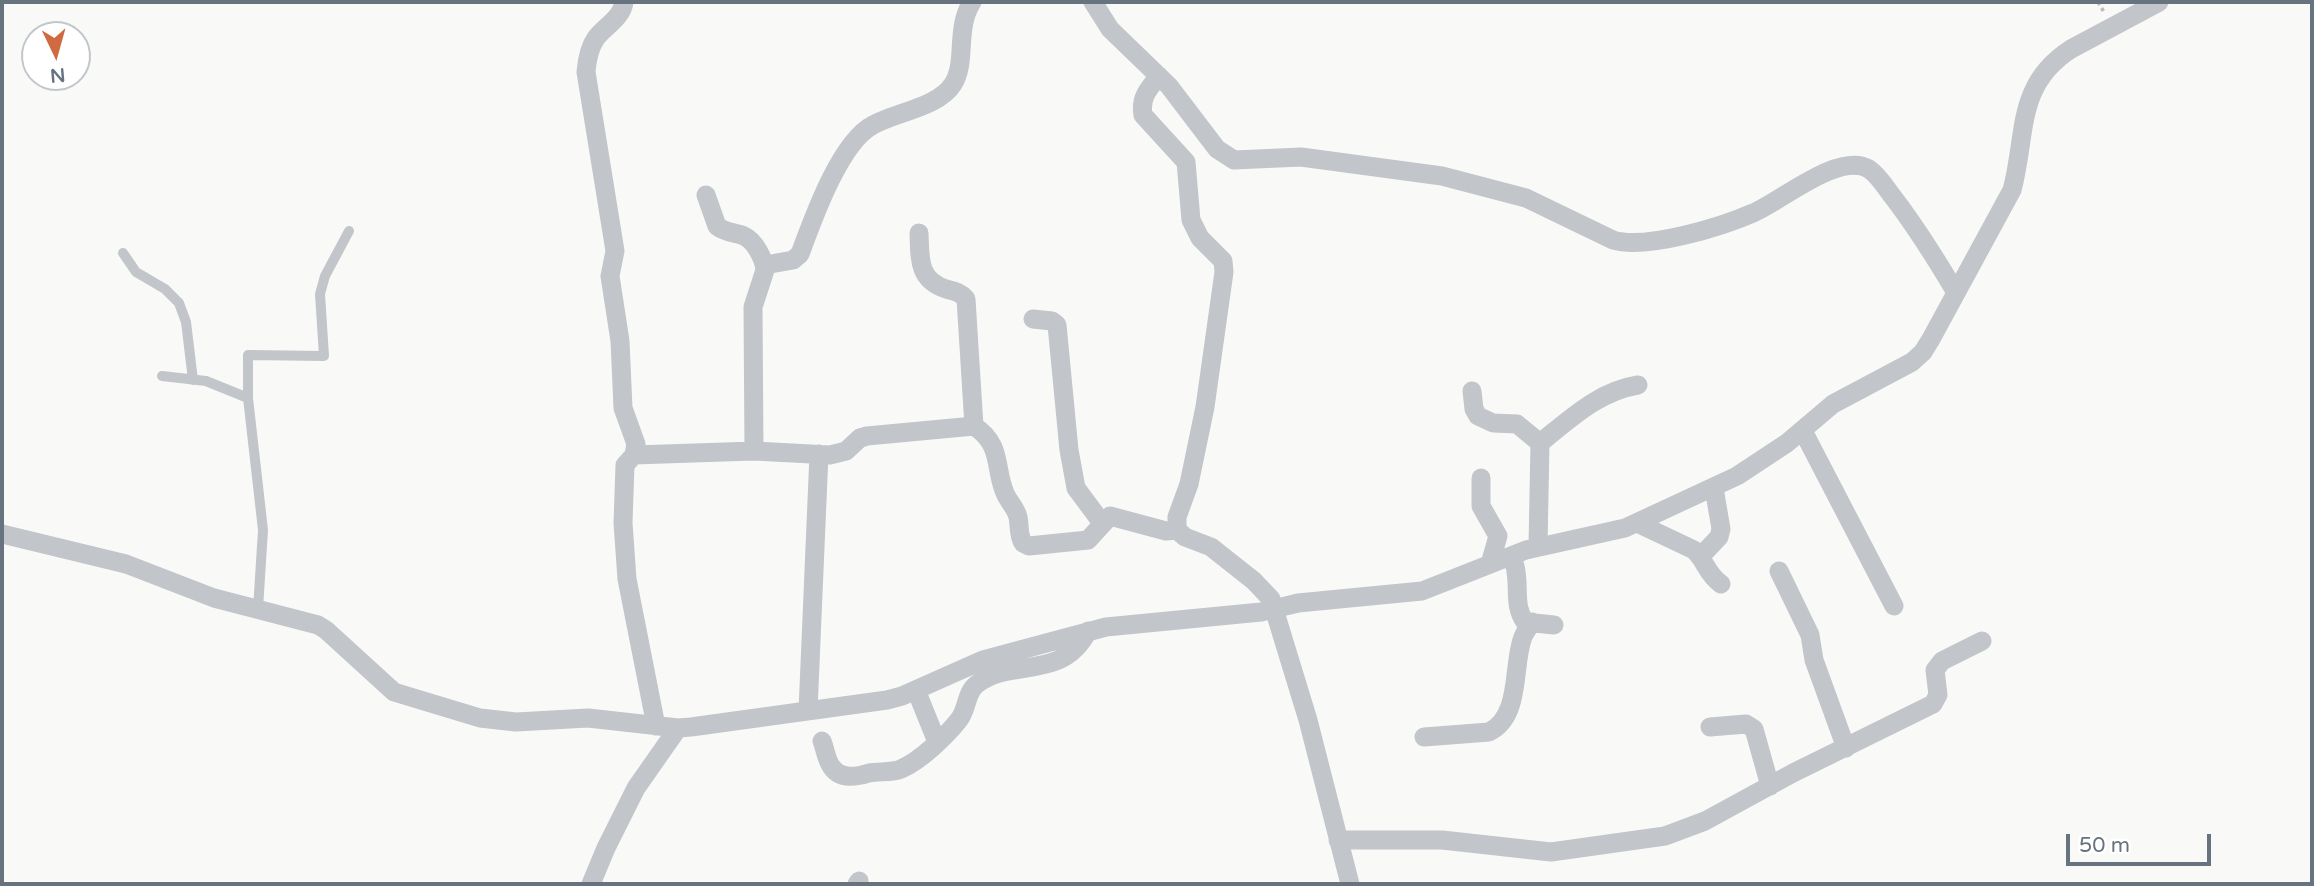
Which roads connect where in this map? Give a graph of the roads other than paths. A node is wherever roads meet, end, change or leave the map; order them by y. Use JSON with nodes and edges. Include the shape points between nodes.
{"nodes":[{"id":1,"x":624,"y":2,"type":"edge"},
{"id":2,"x":972,"y":2,"type":"edge"},
{"id":3,"x":1093,"y":2,"type":"edge"},
{"id":4,"x":2158,"y":2,"type":"edge"},
{"id":5,"x":1159,"y":76,"type":"junction"},
{"id":6,"x":706,"y":195,"type":"dead end"},
{"id":7,"x":349,"y":231,"type":"dead end"},
{"id":8,"x":919,"y":233,"type":"dead end"},
{"id":9,"x":123,"y":253,"type":"dead end"},
{"id":10,"x":765,"y":265,"type":"junction"},
{"id":11,"x":1955,"y":291,"type":"junction"},
{"id":12,"x":1033,"y":319,"type":"dead end"},
{"id":13,"x":162,"y":376,"type":"dead end"},
{"id":14,"x":193,"y":380,"type":"junction"},
{"id":15,"x":1638,"y":385,"type":"dead end"},
{"id":16,"x":1472,"y":391,"type":"dead end"},
{"id":17,"x":248,"y":398,"type":"junction"},
{"id":18,"x":974,"y":426,"type":"junction"},
{"id":19,"x":1803,"y":431,"type":"junction"},
{"id":20,"x":1540,"y":443,"type":"junction"},
{"id":21,"x":754,"y":451,"type":"junction"},
{"id":22,"x":819,"y":454,"type":"junction"},
{"id":23,"x":634,"y":455,"type":"junction"},
{"id":24,"x":1481,"y":478,"type":"dead end"},
{"id":25,"x":1714,"y":488,"type":"junction"},
{"id":26,"x":1102,"y":523,"type":"junction"},
{"id":27,"x":1637,"y":523,"type":"junction"},
{"id":28,"x":1177,"y":530,"type":"junction"},
{"id":29,"x":2,"y":534,"type":"edge"},
{"id":30,"x":1538,"y":547,"type":"junction"},
{"id":31,"x":1512,"y":556,"type":"junction"},
{"id":32,"x":1701,"y":556,"type":"junction"},
{"id":33,"x":1490,"y":564,"type":"junction"},
{"id":34,"x":1779,"y":571,"type":"dead end"},
{"id":35,"x":1721,"y":584,"type":"dead end"},
{"id":36,"x":1894,"y":607,"type":"dead end"},
{"id":37,"x":258,"y":609,"type":"junction"},
{"id":38,"x":1275,"y":609,"type":"junction"},
{"id":39,"x":1532,"y":622,"type":"junction"},
{"id":40,"x":1554,"y":625,"type":"dead end"},
{"id":41,"x":1088,"y":631,"type":"junction"},
{"id":42,"x":1982,"y":641,"type":"dead end"},
{"id":43,"x":916,"y":690,"type":"junction"},
{"id":44,"x":808,"y":711,"type":"junction"},
{"id":45,"x":656,"y":726,"type":"junction"},
{"id":46,"x":1710,"y":727,"type":"dead end"},
{"id":47,"x":678,"y":728,"type":"junction"},
{"id":48,"x":1424,"y":737,"type":"dead end"},
{"id":49,"x":822,"y":741,"type":"dead end"},
{"id":50,"x":937,"y":743,"type":"junction"},
{"id":51,"x":1846,"y":748,"type":"junction"},
{"id":52,"x":1770,"y":786,"type":"junction"},
{"id":53,"x":1338,"y":840,"type":"junction"},
{"id":54,"x":592,"y":884,"type":"edge"},
{"id":55,"x":1350,"y":884,"type":"edge"}],
"edges":[{"from":1,"to":23,"type":"street","via":[[591,47],[586,72],[615,251],[610,276],[620,341],[623,408],[636,444]]},
{"from":2,"to":10,"type":"street","via":[[961,32],[953,86],[931,103],[863,132],[833,173],[800,254],[793,260]]},
{"from":3,"to":5,"type":"street","via":[[1110,29]]},
{"from":4,"to":11,"type":"street","via":[[2071,49],[2042,72],[2023,120],[2011,190]]},
{"from":5,"to":11,"type":"street","via":[[1217,149],[1234,160],[1301,157],[1442,176],[1526,198],[1622,243],[1716,228],[1833,170],[1862,166],[1877,176],[1913,223]]},
{"from":5,"to":28,"type":"street","via":[[1144,94],[1143,115],[1186,162],[1191,220],[1223,261],[1224,272],[1205,407]]},
{"from":6,"to":10,"type":"street","via":[[720,230],[746,237]]},
{"from":7,"to":17,"type":"lane","via":[[324,276],[320,294],[324,356],[248,355]]},
{"from":8,"to":18,"type":"street","via":[[924,275],[966,299]]},
{"from":9,"to":14,"type":"lane","via":[[136,272],[179,303]]},
{"from":10,"to":21,"type":"street","via":[[753,307]]},
{"from":11,"to":19,"type":"street","via":[[1918,357],[1833,404]]},
{"from":12,"to":26,"type":"street","via":[[1057,325],[1076,488]]},
{"from":13,"to":14,"type":"lane"},
{"from":14,"to":17,"type":"lane"},
{"from":15,"to":20,"type":"street","via":[[1621,387],[1594,401]]},
{"from":16,"to":20,"type":"street","via":[[1478,416],[1493,423],[1517,424]]},
{"from":17,"to":37,"type":"lane","via":[[263,530]]},
{"from":18,"to":22,"type":"street","via":[[867,436],[842,453]]},
{"from":18,"to":26,"type":"street","via":[[999,459],[1004,491],[1017,513],[1023,543],[1088,540]]},
{"from":19,"to":25,"type":"street"},
{"from":19,"to":36,"type":"street"},
{"from":20,"to":30,"type":"street"},
{"from":21,"to":22,"type":"street"},
{"from":21,"to":23,"type":"street"},
{"from":22,"to":44,"type":"street"},
{"from":23,"to":45,"type":"street","via":[[625,466],[622,523],[627,579]]},
{"from":24,"to":33,"type":"street","via":[[1481,506],[1498,536]]},
{"from":25,"to":27,"type":"street"},
{"from":25,"to":32,"type":"street","via":[[1721,529]]},
{"from":26,"to":28,"type":"street","via":[[1107,517],[1118,517]]},
{"from":27,"to":30,"type":"street"},
{"from":27,"to":32,"type":"street"},
{"from":28,"to":38,"type":"street","via":[[1240,568]]},
{"from":29,"to":37,"type":"street","via":[[125,564],[214,598]]},
{"from":30,"to":31,"type":"street"},
{"from":31,"to":33,"type":"street"},
{"from":31,"to":39,"type":"street","via":[[1518,608],[1525,622]]},
{"from":32,"to":35,"type":"street"},
{"from":33,"to":38,"type":"street","via":[[1422,591]]},
{"from":34,"to":51,"type":"street","via":[[1810,635],[1814,660]]},
{"from":37,"to":45,"type":"street","via":[[326,630],[401,695],[492,720],[588,718]]},
{"from":38,"to":41,"type":"street"},
{"from":38,"to":53,"type":"street"},
{"from":39,"to":40,"type":"street"},
{"from":39,"to":48,"type":"street","via":[[1522,638],[1511,700],[1496,729]]},
{"from":41,"to":43,"type":"street","via":[[984,660]]},
{"from":41,"to":50,"type":"street","via":[[1079,647],[1053,662],[978,683],[964,713]]},
{"from":42,"to":51,"type":"street","via":[[1942,661],[1935,670],[1938,695],[1933,704]]},
{"from":43,"to":44,"type":"street","via":[[887,700]]},
{"from":43,"to":50,"type":"street"},
{"from":44,"to":47,"type":"street"},
{"from":45,"to":47,"type":"street"},
{"from":46,"to":52,"type":"street","via":[[1746,724],[1754,729]]},
{"from":47,"to":54,"type":"street","via":[[636,788]]},
{"from":49,"to":50,"type":"street","via":[[831,767],[857,777],[899,770]]},
{"from":51,"to":52,"type":"street"},
{"from":52,"to":53,"type":"street","via":[[1676,833],[1551,852],[1442,840]]},
{"from":53,"to":55,"type":"street"}]}
